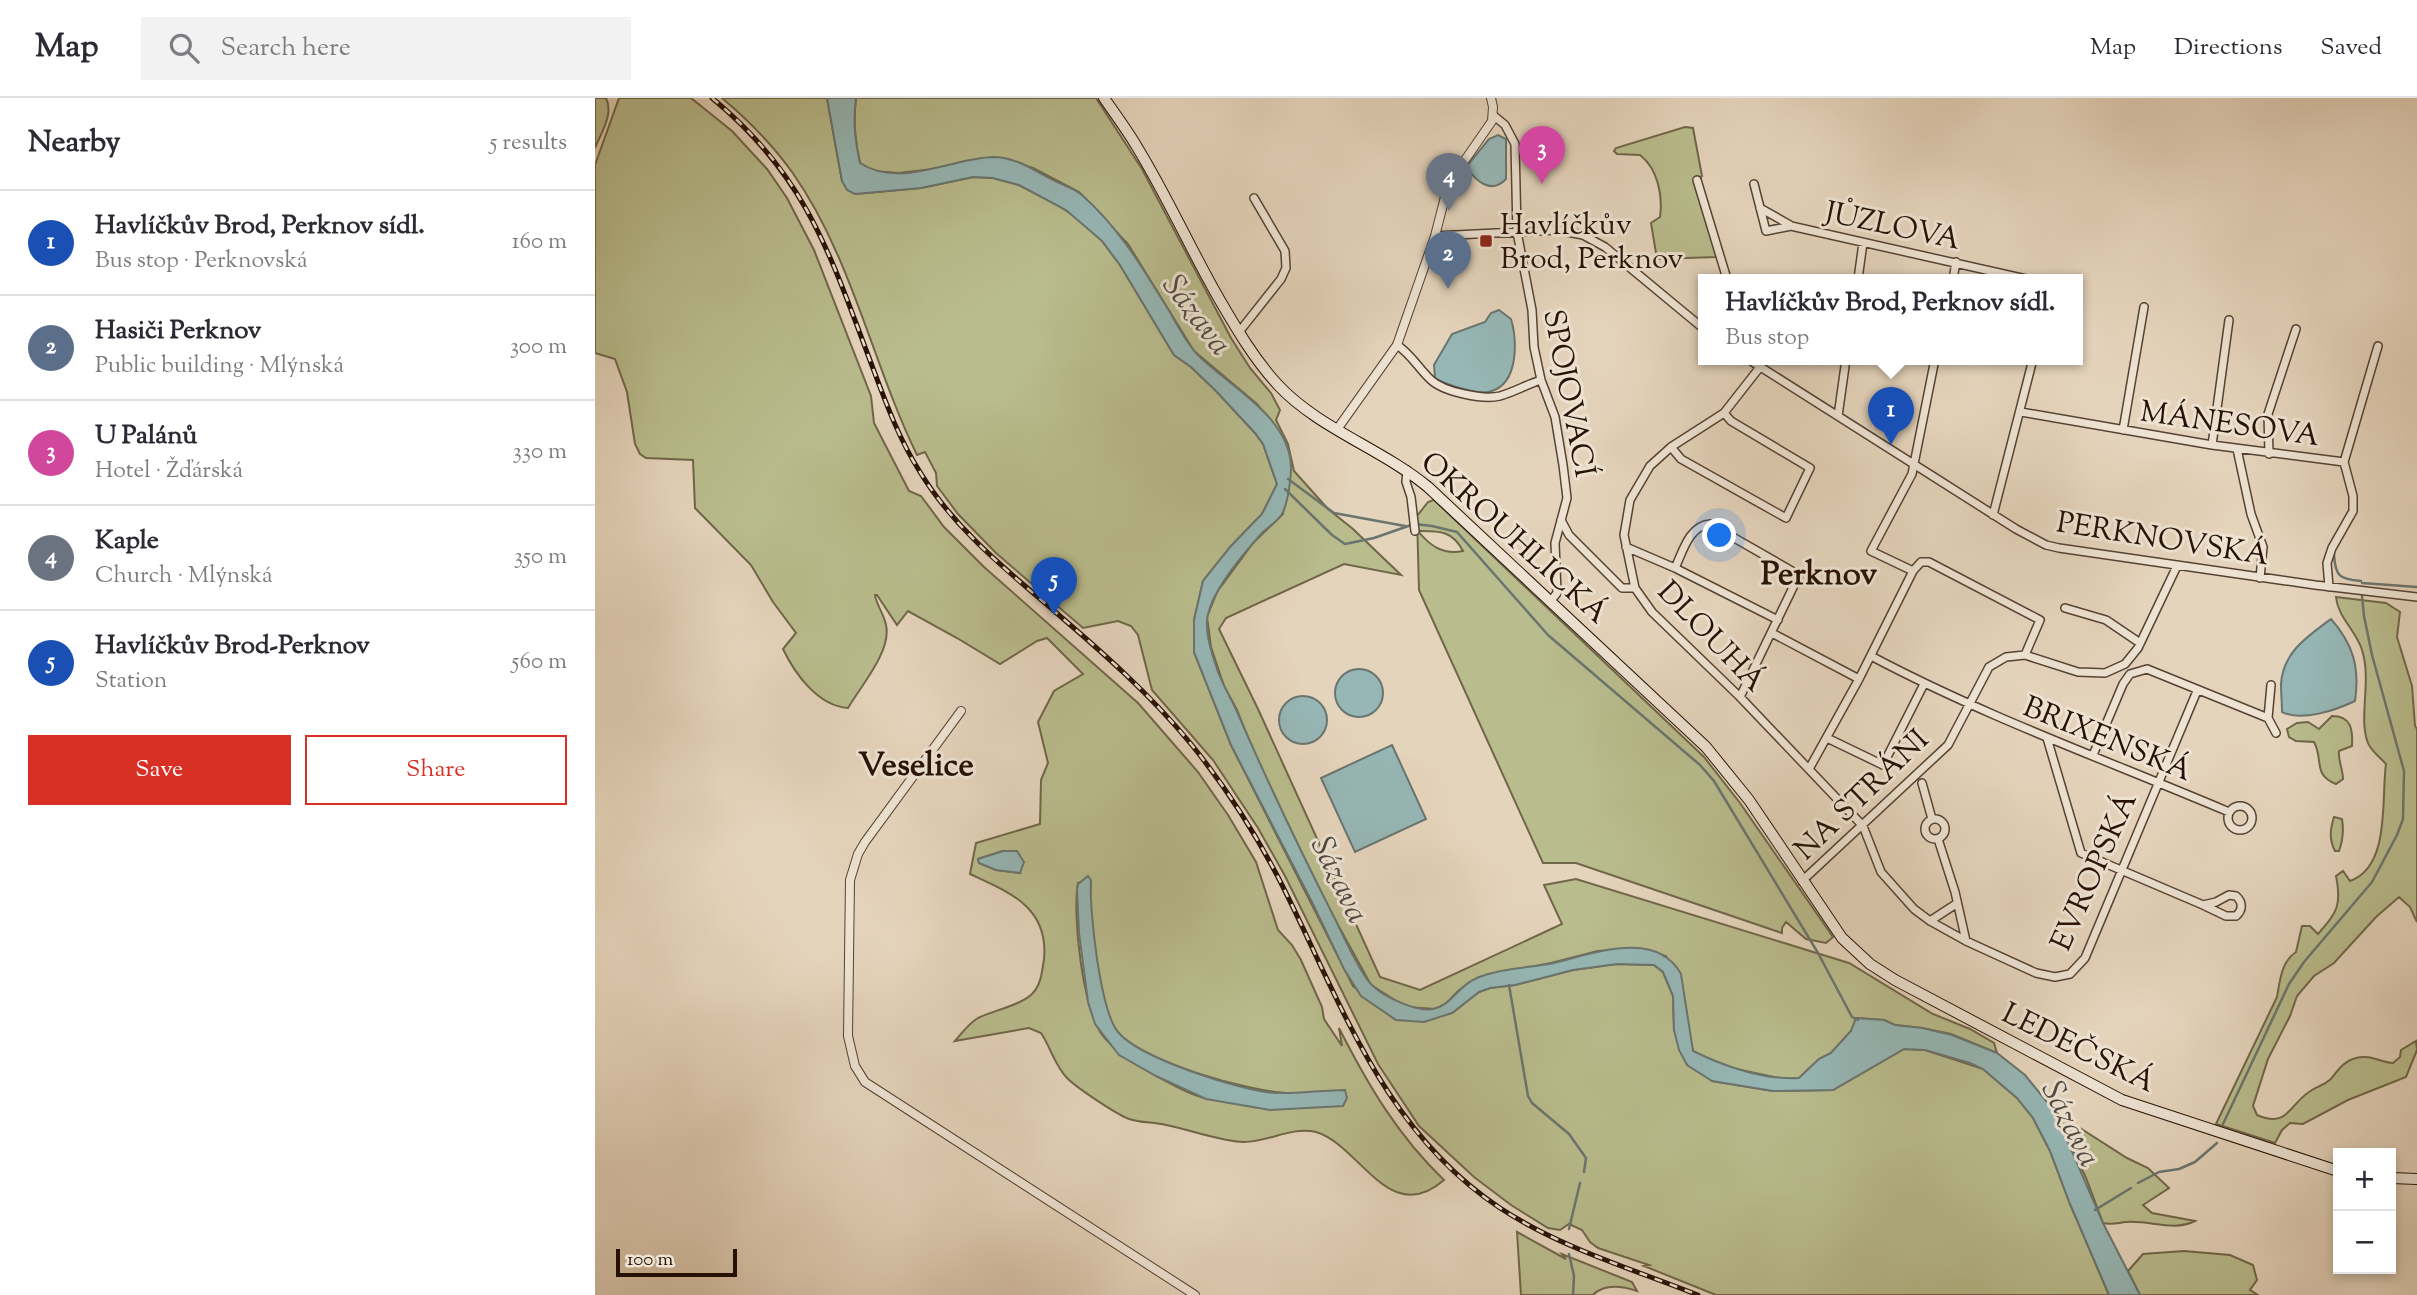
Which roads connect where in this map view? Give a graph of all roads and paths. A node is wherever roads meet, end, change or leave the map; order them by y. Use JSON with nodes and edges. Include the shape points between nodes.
{"nodes":[{"id":1,"x":1104,"y":98,"type":"edge"},
{"id":2,"x":1491,"y":98,"type":"edge"},
{"id":3,"x":1493,"y":115,"type":"junction"},
{"id":4,"x":1697,"y":180,"type":"dead end"},
{"id":5,"x":1754,"y":184,"type":"dead end"},
{"id":6,"x":1254,"y":198,"type":"dead end"},
{"id":7,"x":1760,"y":208,"type":"junction"},
{"id":8,"x":1791,"y":226,"type":"junction"},
{"id":9,"x":1517,"y":232,"type":"junction"},
{"id":10,"x":1435,"y":236,"type":"junction"},
{"id":11,"x":1863,"y":243,"type":"junction"},
{"id":12,"x":1956,"y":262,"type":"junction"},
{"id":13,"x":1725,"y":274,"type":"edge"},
{"id":14,"x":1859,"y":274,"type":"edge"},
{"id":15,"x":1954,"y":274,"type":"edge"},
{"id":16,"x":2005,"y":274,"type":"edge"},
{"id":17,"x":2144,"y":307,"type":"dead end"},
{"id":18,"x":2229,"y":320,"type":"dead end"},
{"id":19,"x":1698,"y":324,"type":"edge"},
{"id":20,"x":2296,"y":329,"type":"dead end"},
{"id":21,"x":1239,"y":332,"type":"junction"},
{"id":22,"x":1397,"y":345,"type":"junction"},
{"id":23,"x":2378,"y":346,"type":"dead end"},
{"id":24,"x":1757,"y":365,"type":"edge"},
{"id":25,"x":1845,"y":365,"type":"edge"},
{"id":26,"x":1934,"y":365,"type":"edge"},
{"id":27,"x":2032,"y":365,"type":"edge"},
{"id":28,"x":1760,"y":367,"type":"junction"},
{"id":29,"x":1541,"y":380,"type":"junction"},
{"id":30,"x":2021,"y":412,"type":"junction"},
{"id":31,"x":1724,"y":413,"type":"junction"},
{"id":32,"x":1838,"y":416,"type":"junction"},
{"id":33,"x":1338,"y":428,"type":"junction"},
{"id":34,"x":2123,"y":430,"type":"junction"},
{"id":35,"x":2211,"y":445,"type":"junction"},
{"id":36,"x":1671,"y":447,"type":"junction"},
{"id":37,"x":2237,"y":449,"type":"junction"},
{"id":38,"x":2269,"y":454,"type":"junction"},
{"id":39,"x":2344,"y":462,"type":"junction"},
{"id":40,"x":1913,"y":464,"type":"junction"},
{"id":41,"x":1407,"y":470,"type":"junction"},
{"id":42,"x":1993,"y":515,"type":"junction"},
{"id":43,"x":1561,"y":520,"type":"junction"},
{"id":44,"x":1415,"y":531,"type":"dead end"},
{"id":45,"x":1626,"y":547,"type":"junction"},
{"id":46,"x":2177,"y":566,"type":"junction"},
{"id":47,"x":1675,"y":568,"type":"junction"},
{"id":48,"x":1913,"y":571,"type":"junction"},
{"id":49,"x":2260,"y":578,"type":"junction"},
{"id":50,"x":2329,"y":587,"type":"junction"},
{"id":51,"x":1635,"y":588,"type":"junction"},
{"id":52,"x":2417,"y":597,"type":"edge"},
{"id":53,"x":1551,"y":602,"type":"junction"},
{"id":54,"x":2065,"y":608,"type":"dead end"},
{"id":55,"x":1778,"y":620,"type":"junction"},
{"id":56,"x":1772,"y":633,"type":"junction"},
{"id":57,"x":2140,"y":643,"type":"junction"},
{"id":58,"x":2025,"y":655,"type":"junction"},
{"id":59,"x":1871,"y":656,"type":"junction"},
{"id":60,"x":1859,"y":679,"type":"junction"},
{"id":61,"x":1924,"y":684,"type":"junction"},
{"id":62,"x":2271,"y":685,"type":"dead end"},
{"id":63,"x":2196,"y":691,"type":"junction"},
{"id":64,"x":1740,"y":697,"type":"junction"},
{"id":65,"x":1970,"y":705,"type":"junction"},
{"id":66,"x":961,"y":711,"type":"dead end"},
{"id":67,"x":2268,"y":718,"type":"junction"},
{"id":68,"x":2276,"y":733,"type":"dead end"},
{"id":69,"x":1827,"y":738,"type":"junction"},
{"id":70,"x":2047,"y":738,"type":"junction"},
{"id":71,"x":2093,"y":755,"type":"junction"},
{"id":72,"x":1809,"y":769,"type":"junction"},
{"id":73,"x":2158,"y":782,"type":"junction"},
{"id":74,"x":1922,"y":783,"type":"dead end"},
{"id":75,"x":2229,"y":813,"type":"dead end"},
{"id":76,"x":1932,"y":820,"type":"junction"},
{"id":77,"x":1863,"y":825,"type":"junction"},
{"id":78,"x":1938,"y":839,"type":"junction"},
{"id":79,"x":2122,"y":870,"type":"junction"},
{"id":80,"x":1802,"y":881,"type":"junction"},
{"id":81,"x":1956,"y":904,"type":"junction"},
{"id":82,"x":2203,"y":905,"type":"junction"},
{"id":83,"x":1930,"y":921,"type":"junction"},
{"id":84,"x":1966,"y":941,"type":"junction"},
{"id":85,"x":2333,"y":1169,"type":"edge"},
{"id":86,"x":2396,"y":1178,"type":"edge"},
{"id":87,"x":2417,"y":1179,"type":"edge"},
{"id":88,"x":1195,"y":1295,"type":"edge"}],
"edges":[{"from":1,"to":21,"type":"main road","name":"OKROUHLICKÁ","via":[[1137,146]]},
{"from":2,"to":3,"type":"street"},
{"from":3,"to":9,"type":"street","name":"SPOJOVACÍ","via":[[1505,125],[1515,144]]},
{"from":3,"to":10,"type":"street","via":[[1488,130],[1456,173]]},
{"from":4,"to":13,"type":"street"},
{"from":5,"to":7,"type":"street","name":"JŮZLOVA"},
{"from":6,"to":21,"type":"street","via":[[1285,251],[1286,268]]},
{"from":7,"to":8,"type":"street","name":"JŮZLOVA"},
{"from":7,"to":8,"type":"street","name":"JŮZLOVA","via":[[1766,231]]},
{"from":8,"to":11,"type":"street","name":"JŮZLOVA"},
{"from":9,"to":10,"type":"street"},
{"from":9,"to":19,"type":"street","via":[[1566,230],[1593,239]]},
{"from":9,"to":29,"type":"street","name":"SPOJOVACÍ"},
{"from":10,"to":22,"type":"street"},
{"from":11,"to":12,"type":"street","name":"JŮZLOVA"},
{"from":11,"to":14,"type":"street"},
{"from":12,"to":15,"type":"street"},
{"from":12,"to":16,"type":"street","name":"JŮZLOVA"},
{"from":17,"to":34,"type":"street"},
{"from":18,"to":35,"type":"street"},
{"from":20,"to":38,"type":"street","via":[[2268,414]]},
{"from":21,"to":33,"type":"main road","name":"OKROUHLICKÁ","via":[[1278,385],[1302,408]]},
{"from":22,"to":29,"type":"street","via":[[1434,383],[1464,394],[1500,396]]},
{"from":22,"to":33,"type":"street"},
{"from":23,"to":39,"type":"street"},
{"from":24,"to":28,"type":"street","name":"PERKNOVSKÁ"},
{"from":25,"to":32,"type":"street"},
{"from":26,"to":40,"type":"street"},
{"from":27,"to":30,"type":"street"},
{"from":28,"to":31,"type":"street","name":"DLOUHÁ"},
{"from":28,"to":32,"type":"street","name":"PERKNOVSKÁ"},
{"from":29,"to":43,"type":"street","name":"SPOJOVACÍ","via":[[1555,417],[1563,465],[1567,498]]},
{"from":30,"to":34,"type":"street","name":"MÁNESOVA"},
{"from":30,"to":42,"type":"street"},
{"from":31,"to":36,"type":"street","name":"DLOUHÁ"},
{"from":31,"to":36,"type":"street","via":[[1810,468],[1786,518],[1681,459]]},
{"from":32,"to":40,"type":"street","name":"PERKNOVSKÁ"},
{"from":33,"to":41,"type":"main road","name":"OKROUHLICKÁ"},
{"from":34,"to":35,"type":"street","name":"MÁNESOVA"},
{"from":35,"to":37,"type":"street","name":"MÁNESOVA"},
{"from":36,"to":45,"type":"street","name":"DLOUHÁ","via":[[1650,466],[1630,500]]},
{"from":37,"to":38,"type":"street","name":"MÁNESOVA"},
{"from":37,"to":49,"type":"street","via":[[2263,547]]},
{"from":38,"to":39,"type":"street","name":"MÁNESOVA"},
{"from":39,"to":50,"type":"street","name":"MÁNESOVA","via":[[2353,511],[2327,563]]},
{"from":40,"to":42,"type":"street","name":"PERKNOVSKÁ"},
{"from":40,"to":48,"type":"street","via":[[1871,551]]},
{"from":41,"to":44,"type":"street"},
{"from":41,"to":53,"type":"main road","name":"OKROUHLICKÁ"},
{"from":42,"to":46,"type":"street","name":"PERKNOVSKÁ","via":[[2059,548]]},
{"from":43,"to":51,"type":"street","name":"SPOJOVACÍ","via":[[1569,535],[1622,588]]},
{"from":43,"to":53,"type":"street","name":"SPOJOVACÍ","via":[[1555,543],[1557,593]]},
{"from":45,"to":47,"type":"street"},
{"from":45,"to":51,"type":"street","name":"DLOUHÁ"},
{"from":46,"to":49,"type":"street","name":"PERKNOVSKÁ"},
{"from":46,"to":57,"type":"street"},
{"from":47,"to":55,"type":"street"},
{"from":47,"to":55,"type":"street","via":[[1693,533],[1702,525],[1715,526],[1800,575]]},
{"from":48,"to":58,"type":"street","via":[[1921,562],[1929,562],[2040,620]]},
{"from":48,"to":59,"type":"street"},
{"from":49,"to":50,"type":"street","name":"PERKNOVSKÁ"},
{"from":50,"to":52,"type":"street","name":"PERKNOVSKÁ"},
{"from":51,"to":64,"type":"street","name":"DLOUHÁ","via":[[1652,612]]},
{"from":53,"to":80,"type":"main road","name":"OKROUHLICKÁ","via":[[1706,747],[1749,800]]},
{"from":54,"to":57,"type":"street","via":[[2106,620]]},
{"from":55,"to":56,"type":"street"},
{"from":56,"to":60,"type":"street"},
{"from":56,"to":64,"type":"street"},
{"from":57,"to":58,"type":"street","via":[[2125,664],[2105,673],[2078,672]]},
{"from":58,"to":65,"type":"street","name":"NA STRÁNI","via":[[2006,657],[1989,667]]},
{"from":59,"to":60,"type":"street"},
{"from":59,"to":61,"type":"street","name":"BRIXENSKÁ"},
{"from":60,"to":69,"type":"street"},
{"from":61,"to":65,"type":"street","name":"BRIXENSKÁ"},
{"from":61,"to":69,"type":"street","via":[[1883,765]]},
{"from":62,"to":67,"type":"street"},
{"from":63,"to":67,"type":"street"},
{"from":63,"to":71,"type":"street","via":[[2147,669],[2130,674]]},
{"from":63,"to":73,"type":"street","name":"EVROPSKÁ"},
{"from":64,"to":72,"type":"street","name":"DLOUHÁ"},
{"from":65,"to":70,"type":"street","name":"BRIXENSKÁ"},
{"from":65,"to":77,"type":"street","name":"NA STRÁNI","via":[[1948,745]]},
{"from":66,"to":88,"type":"street","via":[[865,842],[853,866],[848,1036],[855,1066],[865,1082]]},
{"from":67,"to":68,"type":"street"},
{"from":69,"to":72,"type":"street"},
{"from":70,"to":71,"type":"street","name":"BRIXENSKÁ"},
{"from":70,"to":79,"type":"street","via":[[2081,853]]},
{"from":71,"to":73,"type":"street","name":"BRIXENSKÁ"},
{"from":72,"to":77,"type":"street","name":"DLOUHÁ"},
{"from":73,"to":75,"type":"street","name":"BRIXENSKÁ"},
{"from":73,"to":79,"type":"street","name":"EVROPSKÁ"},
{"from":74,"to":76,"type":"street"},
{"from":76,"to":78,"type":"street","via":[[1925,831]]},
{"from":76,"to":78,"type":"street","via":[[1941,820],[1946,827]]},
{"from":77,"to":80,"type":"street","name":"NA STRÁNI"},
{"from":77,"to":83,"type":"street","name":"EVROPSKÁ","via":[[1881,872]]},
{"from":78,"to":81,"type":"street"},
{"from":79,"to":82,"type":"street"},
{"from":79,"to":84,"type":"street","name":"EVROPSKÁ","via":[[2085,958],[2070,974],[2036,973]]},
{"from":80,"to":85,"type":"main road","name":"LEDEČSKÁ","via":[[1842,938],[1895,980],[2122,1100]]},
{"from":81,"to":83,"type":"street"},
{"from":81,"to":84,"type":"street"},
{"from":82,"to":82,"type":"street","via":[[2229,917],[2242,906],[2232,895]]},
{"from":83,"to":84,"type":"street","name":"EVROPSKÁ"},
{"from":86,"to":87,"type":"main road"}]}
